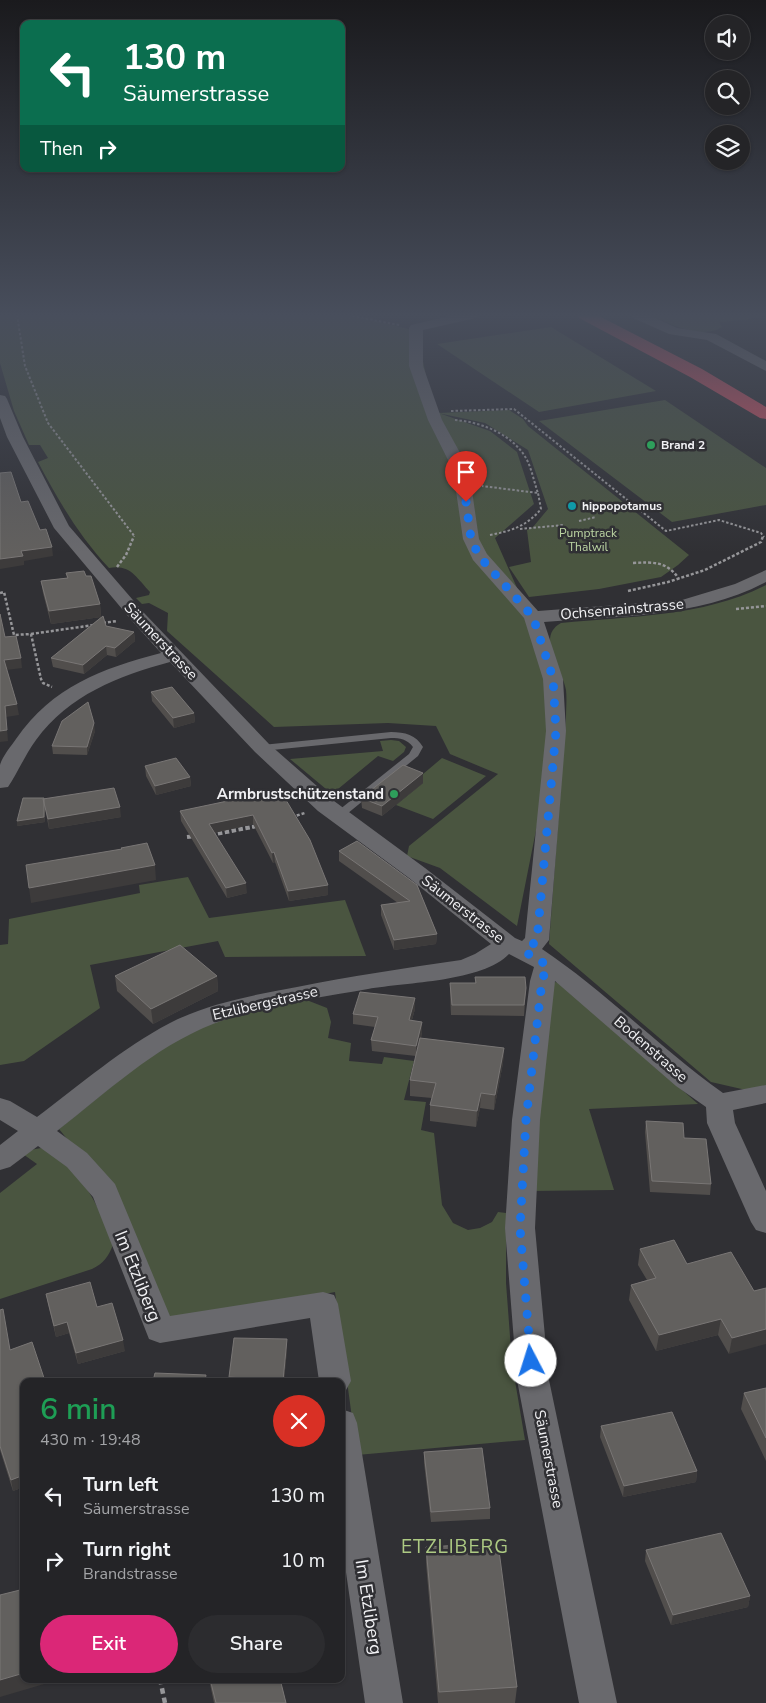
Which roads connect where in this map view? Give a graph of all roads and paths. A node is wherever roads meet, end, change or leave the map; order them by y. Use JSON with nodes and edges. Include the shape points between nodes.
{"nodes":[{"id":1,"x":36,"y":394,"type":"edge"},
{"id":2,"x":426,"y":394,"type":"edge"},
{"id":3,"x":733,"y":394,"type":"edge"},
{"id":4,"x":0,"y":399,"type":"edge"},
{"id":5,"x":766,"y":414,"type":"edge"},
{"id":6,"x":433,"y":416,"type":"junction"},
{"id":7,"x":480,"y":486,"type":"dead end"},
{"id":8,"x":538,"y":493,"type":"junction"},
{"id":9,"x":596,"y":517,"type":"dead end"},
{"id":10,"x":579,"y":521,"type":"dead end"},
{"id":11,"x":564,"y":525,"type":"dead end"},
{"id":12,"x":519,"y":529,"type":"junction"},
{"id":13,"x":471,"y":539,"type":"junction"},
{"id":14,"x":633,"y":563,"type":"dead end"},
{"id":15,"x":766,"y":575,"type":"edge"},
{"id":16,"x":679,"y":579,"type":"junction"},
{"id":17,"x":106,"y":581,"type":"junction"},
{"id":18,"x":626,"y":591,"type":"dead end"},
{"id":19,"x":0,"y":593,"type":"edge"},
{"id":20,"x":533,"y":617,"type":"junction"},
{"id":21,"x":123,"y":620,"type":"dead end"},
{"id":22,"x":31,"y":634,"type":"junction"},
{"id":23,"x":174,"y":655,"type":"junction"},
{"id":24,"x":72,"y":694,"type":"junction"},
{"id":25,"x":262,"y":748,"type":"junction"},
{"id":26,"x":0,"y":782,"type":"edge"},
{"id":27,"x":309,"y":812,"type":"dead end"},
{"id":28,"x":338,"y":816,"type":"junction"},
{"id":29,"x":284,"y":819,"type":"edge"},
{"id":30,"x":262,"y":825,"type":"edge"},
{"id":31,"x":188,"y":837,"type":"edge"},
{"id":32,"x":526,"y":953,"type":"junction"},
{"id":33,"x":766,"y":1094,"type":"edge"},
{"id":34,"x":719,"y":1103,"type":"junction"},
{"id":35,"x":0,"y":1108,"type":"edge"},
{"id":36,"x":37,"y":1132,"type":"junction"},
{"id":37,"x":0,"y":1160,"type":"edge"},
{"id":38,"x":766,"y":1222,"type":"edge"},
{"id":39,"x":335,"y":1378,"type":"edge"},
{"id":40,"x":345,"y":1449,"type":"edge"},
{"id":41,"x":161,"y":1683,"type":"edge"},
{"id":42,"x":166,"y":1703,"type":"edge"},
{"id":43,"x":384,"y":1703,"type":"edge"},
{"id":44,"x":598,"y":1703,"type":"edge"}],
"edges":[{"from":1,"to":17,"type":"path","via":[[48,423],[135,538]]},
{"from":2,"to":6,"type":"street"},
{"from":3,"to":5,"type":"highway"},
{"from":4,"to":17,"type":"street","name":"Säumerstrasse","via":[[14,437],[52,511],[74,544]]},
{"from":6,"to":8,"type":"path","via":[[473,422],[508,440],[527,459]]},
{"from":6,"to":13,"type":"street","via":[[456,460]]},
{"from":6,"to":16,"type":"path","via":[[514,409],[666,531],[719,520],[761,533],[764,537],[705,570]]},
{"from":7,"to":8,"type":"path"},
{"from":8,"to":12,"type":"path","via":[[541,509]]},
{"from":9,"to":10,"type":"path"},
{"from":11,"to":12,"type":"path"},
{"from":12,"to":13,"type":"path"},
{"from":13,"to":20,"type":"street","via":[[479,556]]},
{"from":14,"to":16,"type":"path","via":[[664,563]]},
{"from":15,"to":20,"type":"street","name":"Ochsenrainstrasse","via":[[741,588],[683,606]]},
{"from":16,"to":18,"type":"path"},
{"from":17,"to":23,"type":"street","name":"Säumerstrasse"},
{"from":19,"to":22,"type":"path","via":[[4,592],[14,636]]},
{"from":20,"to":32,"type":"street","via":[[553,678],[556,731],[537,940]]},
{"from":21,"to":22,"type":"path"},
{"from":22,"to":24,"type":"path","via":[[41,679],[48,686]]},
{"from":23,"to":24,"type":"street","via":[[118,671]]},
{"from":23,"to":25,"type":"street","name":"Säumerstrasse"},
{"from":24,"to":26,"type":"street","via":[[41,720]]},
{"from":25,"to":28,"type":"street","name":"Säumerstrasse"},
{"from":25,"to":28,"type":"lane","via":[[391,735],[416,742],[418,747],[413,756]]},
{"from":27,"to":29,"type":"path"},
{"from":28,"to":32,"type":"street","name":"Säumerstrasse"},
{"from":30,"to":31,"type":"path"},
{"from":32,"to":34,"type":"street","name":"Bodenstrasse","via":[[565,976],[685,1079]]},
{"from":32,"to":36,"type":"street","name":"Etzlibergstrasse","via":[[497,952],[466,968],[370,981],[249,1004],[204,1018],[140,1053]]},
{"from":32,"to":44,"type":"street","name":"Säumerstrasse","via":[[542,981],[526,1120],[520,1228],[533,1380]]},
{"from":33,"to":34,"type":"street"},
{"from":34,"to":38,"type":"street","via":[[721,1123]]},
{"from":35,"to":36,"type":"street"},
{"from":36,"to":37,"type":"street","name":"Etzlibergstrasse"},
{"from":36,"to":39,"type":"street","name":"Im Etzliberg","via":[[76,1160],[105,1192],[160,1330],[323,1304]]},
{"from":40,"to":43,"type":"street","name":"Im Etzliberg"},
{"from":41,"to":42,"type":"path"}]}
